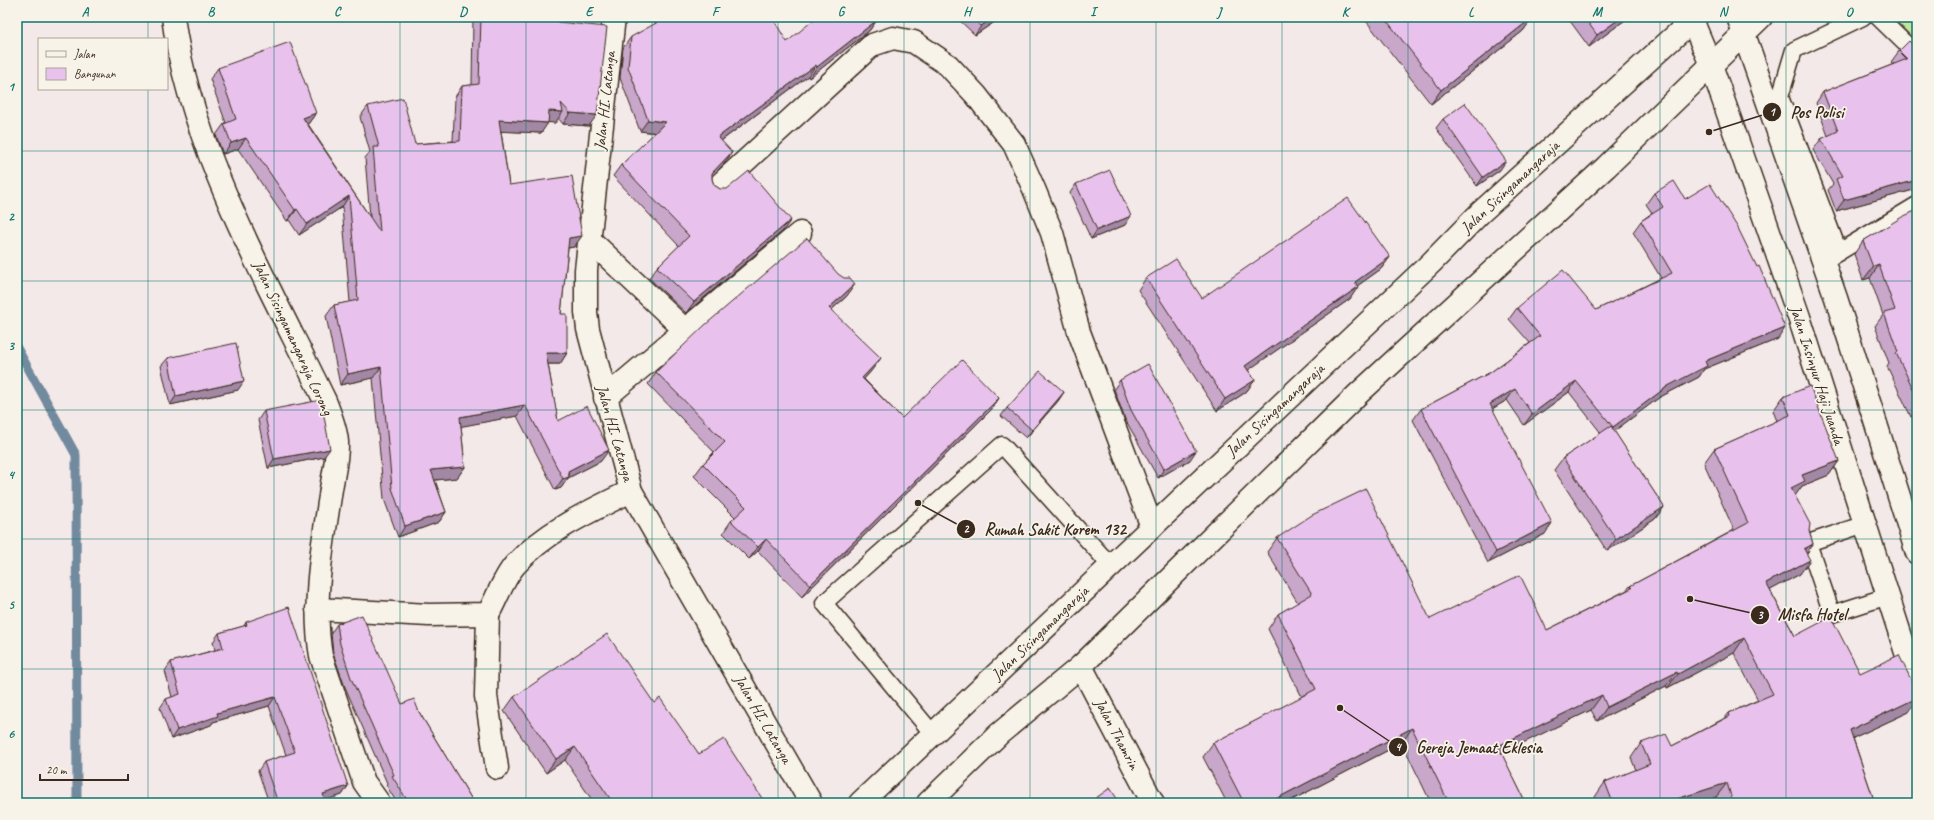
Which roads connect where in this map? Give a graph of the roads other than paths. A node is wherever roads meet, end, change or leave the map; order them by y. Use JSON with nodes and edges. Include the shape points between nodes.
{"nodes":[{"id":1,"x":173,"y":17,"type":"edge"},
{"id":2,"x":614,"y":17,"type":"edge"},
{"id":3,"x":1761,"y":17,"type":"edge"},
{"id":4,"x":1863,"y":17,"type":"edge"},
{"id":5,"x":1878,"y":17,"type":"edge"},
{"id":6,"x":1694,"y":19,"type":"edge"},
{"id":7,"x":1741,"y":26,"type":"edge"},
{"id":8,"x":1917,"y":55,"type":"edge"},
{"id":9,"x":1711,"y":65,"type":"junction"},
{"id":10,"x":743,"y":165,"type":"junction"},
{"id":11,"x":757,"y":182,"type":"edge"},
{"id":12,"x":716,"y":188,"type":"edge"},
{"id":13,"x":1917,"y":205,"type":"edge"},
{"id":14,"x":786,"y":216,"type":"edge"},
{"id":15,"x":800,"y":233,"type":"junction"},
{"id":16,"x":591,"y":241,"type":"junction"},
{"id":17,"x":815,"y":250,"type":"edge"},
{"id":18,"x":1831,"y":257,"type":"junction"},
{"id":19,"x":686,"y":330,"type":"junction"},
{"id":20,"x":605,"y":398,"type":"junction"},
{"id":21,"x":631,"y":491,"type":"junction"},
{"id":22,"x":1865,"y":524,"type":"junction"},
{"id":23,"x":1152,"y":527,"type":"junction"},
{"id":24,"x":1917,"y":553,"type":"edge"},
{"id":25,"x":1111,"y":566,"type":"junction"},
{"id":26,"x":1888,"y":596,"type":"junction"},
{"id":27,"x":317,"y":609,"type":"junction"},
{"id":28,"x":488,"y":614,"type":"junction"},
{"id":29,"x":1081,"y":666,"type":"junction"},
{"id":30,"x":1917,"y":687,"type":"edge"},
{"id":31,"x":933,"y":734,"type":"junction"},
{"id":32,"x":497,"y":768,"type":"dead end"},
{"id":33,"x":364,"y":782,"type":"junction"},
{"id":34,"x":359,"y":803,"type":"edge"},
{"id":35,"x":379,"y":803,"type":"edge"},
{"id":36,"x":811,"y":803,"type":"edge"},
{"id":37,"x":860,"y":803,"type":"edge"},
{"id":38,"x":928,"y":803,"type":"edge"},
{"id":39,"x":1153,"y":803,"type":"edge"}],
"edges":[{"from":1,"to":27,"type":"street","name":"Jalan Sisingamangaraja Lorong","via":[[184,77],[209,153],[333,422],[337,442],[322,548]]},
{"from":2,"to":16,"type":"street","name":"Jalan HI. Latanga"},
{"from":3,"to":7,"type":"street"},
{"from":4,"to":18,"type":"lane","via":[[1794,50],[1780,97]]},
{"from":5,"to":8,"type":"lane"},
{"from":6,"to":9,"type":"street","name":"Jalan Insinyur Haji Juanda"},
{"from":6,"to":23,"type":"street","name":"Jalan Sisingamangaraja","via":[[1480,212],[1431,263]]},
{"from":7,"to":9,"type":"street"},
{"from":7,"to":18,"type":"street"},
{"from":9,"to":22,"type":"street","name":"Jalan Insinyur Haji Juanda","via":[[1800,317]]},
{"from":9,"to":29,"type":"street","via":[[1606,166],[1358,394]]},
{"from":10,"to":11,"type":"street"},
{"from":10,"to":12,"type":"street"},
{"from":10,"to":23,"type":"street","via":[[872,45],[893,38],[914,42],[948,65],[976,94],[1014,144],[1034,189],[1052,233],[1079,332]]},
{"from":13,"to":18,"type":"lane"},
{"from":14,"to":15,"type":"street"},
{"from":15,"to":17,"type":"street"},
{"from":15,"to":19,"type":"street"},
{"from":16,"to":19,"type":"street"},
{"from":16,"to":20,"type":"street","name":"Jalan HI. Latanga","via":[[586,270],[586,312],[593,353]]},
{"from":18,"to":24,"type":"street"},
{"from":19,"to":20,"type":"street"},
{"from":20,"to":21,"type":"street","name":"Jalan HI. Latanga"},
{"from":21,"to":28,"type":"street","via":[[576,518],[540,542],[514,566]]},
{"from":21,"to":36,"type":"street","name":"Jalan HI. Latanga"},
{"from":22,"to":26,"type":"street","name":"Jalan Insinyur Haji Juanda"},
{"from":22,"to":26,"type":"lane","via":[[1808,543],[1832,614]]},
{"from":23,"to":25,"type":"street","name":"Jalan Sisingamangaraja"},
{"from":25,"to":31,"type":"street","name":"Jalan Sisingamangaraja"},
{"from":25,"to":31,"type":"lane","via":[[1002,445],[824,604]]},
{"from":26,"to":30,"type":"street","name":"Jalan Insinyur Haji Juanda"},
{"from":27,"to":28,"type":"street","via":[[429,615]]},
{"from":27,"to":33,"type":"street","name":"Jalan Sisingamangaraja Lorong","via":[[321,656]]},
{"from":28,"to":32,"type":"street","via":[[486,696]]},
{"from":29,"to":38,"type":"street","via":[[999,734]]},
{"from":29,"to":39,"type":"street","name":"Jalan Thamrin"},
{"from":31,"to":37,"type":"street","name":"Jalan Sisingamangaraja"},
{"from":33,"to":34,"type":"street"},
{"from":33,"to":35,"type":"street","name":"Jalan Sisingamangaraja Lorong"}]}
